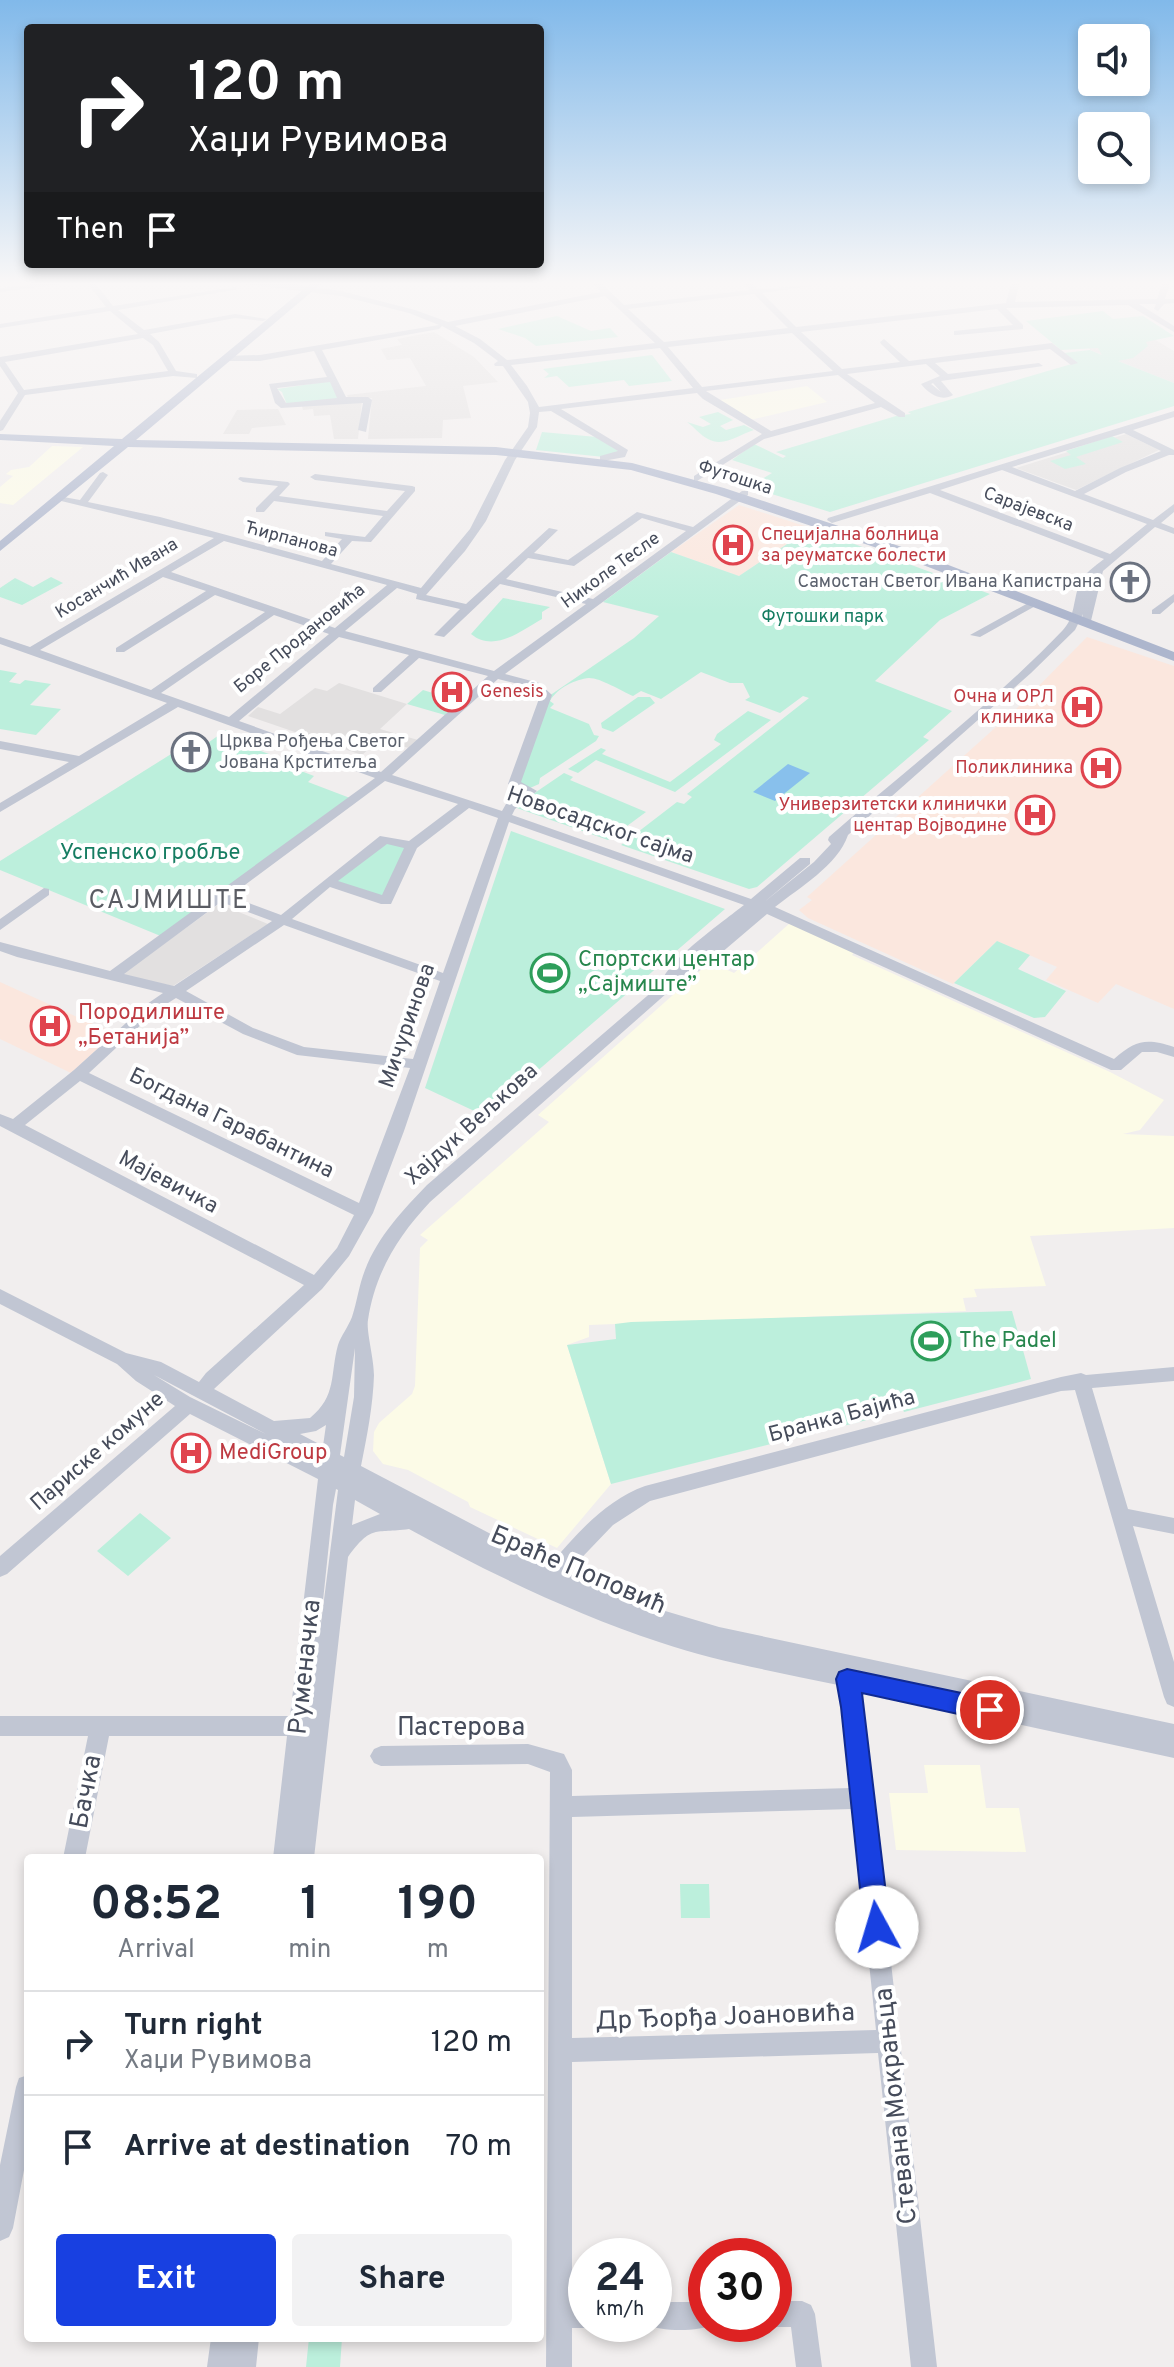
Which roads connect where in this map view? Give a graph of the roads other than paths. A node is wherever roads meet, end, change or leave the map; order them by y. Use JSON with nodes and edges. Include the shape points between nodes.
{"nodes":[{"id":1,"x":21,"y":394,"type":"edge"},
{"id":2,"x":173,"y":394,"type":"edge"},
{"id":3,"x":180,"y":394,"type":"edge"},
{"id":4,"x":275,"y":394,"type":"edge"},
{"id":5,"x":340,"y":394,"type":"edge"},
{"id":6,"x":520,"y":394,"type":"edge"},
{"id":7,"x":527,"y":394,"type":"edge"},
{"id":8,"x":648,"y":394,"type":"edge"},
{"id":9,"x":706,"y":394,"type":"edge"},
{"id":10,"x":869,"y":394,"type":"edge"},
{"id":11,"x":343,"y":400,"type":"junction"},
{"id":12,"x":881,"y":404,"type":"junction"},
{"id":13,"x":551,"y":407,"type":"junction"},
{"id":14,"x":535,"y":410,"type":"junction"},
{"id":15,"x":1174,"y":414,"type":"edge"},
{"id":16,"x":902,"y":415,"type":"dead end"},
{"id":17,"x":1124,"y":429,"type":"junction"},
{"id":18,"x":363,"y":430,"type":"dead end"},
{"id":19,"x":769,"y":434,"type":"junction"},
{"id":20,"x":2,"y":436,"type":"edge"},
{"id":21,"x":120,"y":441,"type":"junction"},
{"id":22,"x":515,"y":450,"type":"junction"},
{"id":23,"x":1171,"y":452,"type":"edge"},
{"id":24,"x":625,"y":458,"type":"junction"},
{"id":25,"x":1005,"y":468,"type":"junction"},
{"id":26,"x":103,"y":475,"type":"dead end"},
{"id":27,"x":315,"y":477,"type":"dead end"},
{"id":28,"x":697,"y":478,"type":"junction"},
{"id":29,"x":243,"y":479,"type":"dead end"},
{"id":30,"x":932,"y":490,"type":"junction"},
{"id":31,"x":742,"y":495,"type":"junction"},
{"id":32,"x":1075,"y":495,"type":"junction"},
{"id":33,"x":272,"y":498,"type":"junction"},
{"id":34,"x":58,"y":499,"type":"junction"},
{"id":35,"x":82,"y":504,"type":"junction"},
{"id":36,"x":1174,"y":507,"type":"edge"},
{"id":37,"x":260,"y":510,"type":"dead end"},
{"id":38,"x":390,"y":514,"type":"junction"},
{"id":39,"x":832,"y":520,"type":"junction"},
{"id":40,"x":1153,"y":525,"type":"junction"},
{"id":41,"x":553,"y":530,"type":"dead end"},
{"id":42,"x":693,"y":530,"type":"junction"},
{"id":43,"x":1174,"y":531,"type":"edge"},
{"id":44,"x":329,"y":534,"type":"dead end"},
{"id":45,"x":0,"y":535,"type":"edge"},
{"id":46,"x":350,"y":537,"type":"junction"},
{"id":47,"x":221,"y":538,"type":"junction"},
{"id":48,"x":0,"y":547,"type":"edge"},
{"id":49,"x":527,"y":555,"type":"junction"},
{"id":50,"x":1113,"y":559,"type":"junction"},
{"id":51,"x":323,"y":566,"type":"junction"},
{"id":52,"x":162,"y":573,"type":"junction"},
{"id":53,"x":497,"y":580,"type":"junction"},
{"id":54,"x":395,"y":584,"type":"junction"},
{"id":55,"x":214,"y":591,"type":"junction"},
{"id":56,"x":423,"y":592,"type":"junction"},
{"id":57,"x":1174,"y":597,"type":"edge"},
{"id":58,"x":595,"y":603,"type":"junction"},
{"id":59,"x":1034,"y":604,"type":"junction"},
{"id":60,"x":468,"y":608,"type":"junction"},
{"id":61,"x":273,"y":611,"type":"junction"},
{"id":62,"x":1156,"y":612,"type":"dead end"},
{"id":63,"x":1081,"y":620,"type":"junction"},
{"id":64,"x":338,"y":633,"type":"junction"},
{"id":65,"x":440,"y":635,"type":"dead end"},
{"id":66,"x":976,"y":635,"type":"dead end"},
{"id":67,"x":0,"y":640,"type":"edge"},
{"id":68,"x":120,"y":650,"type":"dead end"},
{"id":69,"x":31,"y":651,"type":"junction"},
{"id":70,"x":1174,"y":651,"type":"edge"},
{"id":71,"x":417,"y":654,"type":"junction"},
{"id":72,"x":1174,"y":657,"type":"edge"},
{"id":73,"x":498,"y":675,"type":"junction"},
{"id":74,"x":377,"y":690,"type":"dead end"},
{"id":75,"x":154,"y":693,"type":"junction"},
{"id":76,"x":182,"y":704,"type":"junction"},
{"id":77,"x":231,"y":721,"type":"junction"},
{"id":78,"x":0,"y":745,"type":"edge"},
{"id":79,"x":80,"y":760,"type":"junction"},
{"id":80,"x":386,"y":775,"type":"junction"},
{"id":81,"x":468,"y":803,"type":"junction"},
{"id":82,"x":0,"y":808,"type":"edge"},
{"id":83,"x":505,"y":816,"type":"junction"},
{"id":84,"x":411,"y":846,"type":"junction"},
{"id":85,"x":330,"y":882,"type":"junction"},
{"id":86,"x":44,"y":892,"type":"dead end"},
{"id":87,"x":219,"y":897,"type":"junction"},
{"id":88,"x":759,"y":905,"type":"junction"},
{"id":89,"x":280,"y":922,"type":"junction"},
{"id":90,"x":0,"y":926,"type":"edge"},
{"id":91,"x":0,"y":946,"type":"edge"},
{"id":92,"x":112,"y":976,"type":"junction"},
{"id":93,"x":447,"y":979,"type":"junction"},
{"id":94,"x":175,"y":991,"type":"junction"},
{"id":95,"x":1174,"y":1052,"type":"edge"},
{"id":96,"x":418,"y":1064,"type":"junction"},
{"id":97,"x":79,"y":1074,"type":"junction"},
{"id":98,"x":7,"y":1122,"type":"edge"},
{"id":99,"x":365,"y":1213,"type":"junction"},
{"id":100,"x":316,"y":1284,"type":"junction"},
{"id":101,"x":0,"y":1296,"type":"edge"},
{"id":102,"x":360,"y":1327,"type":"junction"},
{"id":103,"x":1174,"y":1374,"type":"edge"},
{"id":104,"x":1081,"y":1380,"type":"junction"},
{"id":105,"x":343,"y":1382,"type":"junction"},
{"id":106,"x":196,"y":1398,"type":"junction"},
{"id":107,"x":266,"y":1423,"type":"junction"},
{"id":108,"x":330,"y":1467,"type":"junction"},
{"id":109,"x":350,"y":1478,"type":"junction"},
{"id":110,"x":1120,"y":1515,"type":"junction"},
{"id":111,"x":413,"y":1523,"type":"junction"},
{"id":112,"x":1174,"y":1526,"type":"edge"},
{"id":113,"x":341,"y":1552,"type":"junction"},
{"id":114,"x":0,"y":1568,"type":"edge"},
{"id":115,"x":553,"y":1576,"type":"junction"},
{"id":116,"x":846,"y":1672,"type":"junction"},
{"id":117,"x":1174,"y":1697,"type":"edge"},
{"id":118,"x":0,"y":1726,"type":"edge"},
{"id":119,"x":100,"y":1726,"type":"junction"},
{"id":120,"x":300,"y":1726,"type":"junction"},
{"id":121,"x":1174,"y":1734,"type":"edge"},
{"id":122,"x":1174,"y":1748,"type":"edge"},
{"id":123,"x":381,"y":1756,"type":"dead end"},
{"id":124,"x":862,"y":1798,"type":"junction"},
{"id":125,"x":562,"y":1807,"type":"junction"},
{"id":126,"x":75,"y":1854,"type":"edge"},
{"id":127,"x":284,"y":1854,"type":"edge"},
{"id":128,"x":303,"y":1854,"type":"edge"},
{"id":129,"x":890,"y":2041,"type":"junction"},
{"id":130,"x":561,"y":2050,"type":"junction"},
{"id":131,"x":24,"y":2107,"type":"edge"},
{"id":132,"x":0,"y":2228,"type":"edge"},
{"id":133,"x":792,"y":2314,"type":"edge"},
{"id":134,"x":559,"y":2315,"type":"junction"},
{"id":135,"x":568,"y":2315,"type":"edge"},
{"id":136,"x":223,"y":2342,"type":"edge"},
{"id":137,"x":246,"y":2342,"type":"edge"},
{"id":138,"x":220,"y":2367,"type":"edge"},
{"id":139,"x":243,"y":2367,"type":"edge"},
{"id":140,"x":559,"y":2367,"type":"edge"},
{"id":141,"x":809,"y":2367,"type":"edge"},
{"id":142,"x":924,"y":2367,"type":"edge"}],
"edges":[{"from":1,"to":20,"type":"street"},
{"from":2,"to":21,"type":"main road"},
{"from":3,"to":21,"type":"main road"},
{"from":4,"to":11,"type":"street","via":[[284,406]]},
{"from":5,"to":11,"type":"street"},
{"from":6,"to":22,"type":"street","via":[[526,422]]},
{"from":7,"to":14,"type":"street"},
{"from":8,"to":13,"type":"street"},
{"from":9,"to":19,"type":"street"},
{"from":10,"to":12,"type":"street"},
{"from":11,"to":18,"type":"street","via":[[368,400]]},
{"from":12,"to":16,"type":"street"},
{"from":12,"to":19,"type":"street"},
{"from":13,"to":14,"type":"street"},
{"from":13,"to":24,"type":"street","via":[[623,450]]},
{"from":14,"to":22,"type":"street","via":[[533,425]]},
{"from":15,"to":17,"type":"street"},
{"from":17,"to":23,"type":"street"},
{"from":17,"to":25,"type":"street"},
{"from":19,"to":28,"type":"street"},
{"from":20,"to":21,"type":"main road","name":"Футошка"},
{"from":21,"to":22,"type":"main road","name":"Футошка"},
{"from":21,"to":34,"type":"main road"},
{"from":21,"to":45,"type":"main road"},
{"from":22,"to":24,"type":"main road","name":"Футошка"},
{"from":22,"to":31,"type":"main road","name":"Футошка","via":[[632,467]]},
{"from":22,"to":56,"type":"street","via":[[482,520]]},
{"from":23,"to":32,"type":"street"},
{"from":24,"to":28,"type":"main road","name":"Футошка"},
{"from":25,"to":30,"type":"street"},
{"from":25,"to":32,"type":"street"},
{"from":26,"to":35,"type":"street"},
{"from":27,"to":38,"type":"street","via":[[412,489]]},
{"from":28,"to":31,"type":"main road","name":"Футошка"},
{"from":29,"to":33,"type":"street","via":[[285,484]]},
{"from":30,"to":39,"type":"street"},
{"from":30,"to":50,"type":"street","name":"Сарајевска"},
{"from":31,"to":39,"type":"main road","name":"Футошка"},
{"from":31,"to":42,"type":"street","name":"Николе Тесле"},
{"from":31,"to":59,"type":"main road","name":"Футошка"},
{"from":32,"to":40,"type":"street"},
{"from":33,"to":37,"type":"street"},
{"from":33,"to":38,"type":"street"},
{"from":34,"to":35,"type":"street","name":"Ћирпанова"},
{"from":34,"to":48,"type":"main road"},
{"from":35,"to":47,"type":"street","name":"Ћирпанова"},
{"from":36,"to":40,"type":"street"},
{"from":38,"to":46,"type":"street","via":[[367,540]]},
{"from":39,"to":63,"type":"main road","name":"Футошка"},
{"from":40,"to":43,"type":"street"},
{"from":40,"to":50,"type":"street"},
{"from":41,"to":49,"type":"street"},
{"from":42,"to":49,"type":"street","via":[[641,514],[570,564]]},
{"from":42,"to":58,"type":"street","name":"Николе Тесле"},
{"from":44,"to":46,"type":"street"},
{"from":46,"to":51,"type":"street"},
{"from":47,"to":51,"type":"street","name":"Ћирпанова"},
{"from":47,"to":52,"type":"street","name":"Косанчић Ивана"},
{"from":49,"to":53,"type":"street"},
{"from":50,"to":63,"type":"street","via":[[1098,572]]},
{"from":51,"to":54,"type":"street","name":"Ћирпанова"},
{"from":52,"to":55,"type":"street"},
{"from":52,"to":69,"type":"street","name":"Косанчић Ивана"},
{"from":53,"to":58,"type":"street"},
{"from":53,"to":60,"type":"street"},
{"from":54,"to":56,"type":"street","name":"Ћирпанова"},
{"from":54,"to":64,"type":"street","name":"Боре Продановића"},
{"from":55,"to":61,"type":"street"},
{"from":55,"to":68,"type":"street"},
{"from":56,"to":60,"type":"street","name":"Ћирпанова","via":[[420,597]]},
{"from":57,"to":62,"type":"street"},
{"from":58,"to":73,"type":"street","name":"Николе Тесле"},
{"from":59,"to":63,"type":"main road","name":"Футошка"},
{"from":59,"to":66,"type":"street"},
{"from":60,"to":65,"type":"street"},
{"from":61,"to":64,"type":"street"},
{"from":61,"to":75,"type":"street"},
{"from":63,"to":70,"type":"main road","name":"Футошка"},
{"from":63,"to":72,"type":"main road","name":"Футошка"},
{"from":63,"to":88,"type":"street","name":"Хајдук Вељкова","via":[[1079,634],[1027,671],[828,854]]},
{"from":64,"to":71,"type":"street"},
{"from":64,"to":77,"type":"street","name":"Боре Продановића"},
{"from":67,"to":69,"type":"street","name":"Новосадског сајма"},
{"from":69,"to":75,"type":"street","name":"Новосадског сајма"},
{"from":71,"to":73,"type":"street"},
{"from":71,"to":74,"type":"street"},
{"from":73,"to":80,"type":"street","name":"Николе Тесле"},
{"from":73,"to":83,"type":"street","name":"Мичуринова","via":[[535,685],[546,695],[514,784],[531,791]]},
{"from":75,"to":76,"type":"street","name":"Новосадског сајма"},
{"from":76,"to":77,"type":"street","name":"Новосадског сајма"},
{"from":76,"to":79,"type":"street"},
{"from":77,"to":80,"type":"street","name":"Новосадског сајма"},
{"from":78,"to":79,"type":"street"},
{"from":79,"to":82,"type":"street"},
{"from":80,"to":81,"type":"street","name":"Новосадског сајма"},
{"from":80,"to":87,"type":"street","name":"Николе Тесле"},
{"from":81,"to":83,"type":"street","name":"Новосадског сајма"},
{"from":81,"to":84,"type":"street"},
{"from":83,"to":88,"type":"street","name":"Новосадског сајма"},
{"from":83,"to":93,"type":"street","name":"Мичуринова"},
{"from":84,"to":85,"type":"street","via":[[385,839]]},
{"from":84,"to":85,"type":"street","via":[[386,901]]},
{"from":85,"to":89,"type":"street"},
{"from":86,"to":90,"type":"street"},
{"from":87,"to":89,"type":"street"},
{"from":87,"to":92,"type":"street","name":"Николе Тесле"},
{"from":88,"to":95,"type":"street","via":[[1119,1065],[1138,1047]]},
{"from":88,"to":102,"type":"street","name":"Хајдук Вељкова","via":[[671,974],[662,990],[411,1212],[374,1269]]},
{"from":89,"to":93,"type":"street"},
{"from":89,"to":94,"type":"street"},
{"from":91,"to":92,"type":"street"},
{"from":92,"to":94,"type":"street"},
{"from":93,"to":96,"type":"street","name":"Мичуринова"},
{"from":94,"to":96,"type":"street","via":[[278,1045]]},
{"from":94,"to":97,"type":"street"},
{"from":96,"to":99,"type":"street","name":"Мичуринова"},
{"from":97,"to":98,"type":"street"},
{"from":97,"to":99,"type":"street","name":"Богдана Гарабантина"},
{"from":98,"to":100,"type":"street","name":"Мајевичка"},
{"from":99,"to":100,"type":"street","name":"Мичуринова","via":[[343,1252]]},
{"from":100,"to":106,"type":"street","name":"Мичуринова"},
{"from":101,"to":106,"type":"street","via":[[122,1359],[155,1367]]},
{"from":102,"to":105,"type":"street","name":"Хајдук Вељкова","via":[[347,1344]]},
{"from":102,"to":109,"type":"street","name":"Хајдук Вељкова","via":[[365,1353]]},
{"from":103,"to":104,"type":"street","name":"Бранка Бајића"},
{"from":104,"to":110,"type":"street"},
{"from":104,"to":115,"type":"street","name":"Бранка Бајића","via":[[645,1494],[593,1530]]},
{"from":105,"to":107,"type":"street","via":[[314,1425]]},
{"from":105,"to":108,"type":"street","name":"Хајдук Вељкова"},
{"from":106,"to":107,"type":"street"},
{"from":106,"to":108,"type":"street"},
{"from":106,"to":114,"type":"street","name":"Париске комуне"},
{"from":107,"to":108,"type":"street"},
{"from":108,"to":109,"type":"street"},
{"from":108,"to":120,"type":"street","name":"Руменачка"},
{"from":109,"to":111,"type":"street","name":"Браће Поповић"},
{"from":109,"to":113,"type":"street","name":"Руменачка"},
{"from":109,"to":115,"type":"street","name":"Браће Поповић"},
{"from":110,"to":112,"type":"street"},
{"from":110,"to":117,"type":"street"},
{"from":111,"to":113,"type":"street","via":[[368,1523],[354,1532]]},
{"from":111,"to":116,"type":"street","name":"Браће Поповић","via":[[502,1570],[661,1636]]},
{"from":113,"to":128,"type":"street","name":"Руменачка"},
{"from":115,"to":116,"type":"street","name":"Браће Поповић","via":[[665,1623]]},
{"from":116,"to":121,"type":"street"},
{"from":116,"to":122,"type":"street"},
{"from":116,"to":124,"type":"street","name":"Стевана Мокрањца"},
{"from":118,"to":119,"type":"street"},
{"from":119,"to":120,"type":"street"},
{"from":119,"to":126,"type":"street","name":"Бачка"},
{"from":120,"to":127,"type":"street","name":"Руменачка"},
{"from":123,"to":125,"type":"street","name":"Пастерова","via":[[545,1757],[561,1770]]},
{"from":124,"to":125,"type":"street"},
{"from":124,"to":129,"type":"street","name":"Стевана Мокрањца"},
{"from":125,"to":130,"type":"street","name":"Пастерова"},
{"from":129,"to":130,"type":"street","name":"Др Ђорђа Јоановића"},
{"from":129,"to":142,"type":"street","name":"Стевана Мокрањца"},
{"from":130,"to":134,"type":"street","name":"Пастерова"},
{"from":131,"to":132,"type":"street"},
{"from":133,"to":141,"type":"street","via":[[802,2314]]},
{"from":134,"to":135,"type":"street"},
{"from":134,"to":140,"type":"street","name":"Пастерова"},
{"from":136,"to":138,"type":"street"},
{"from":137,"to":139,"type":"street"}]}
